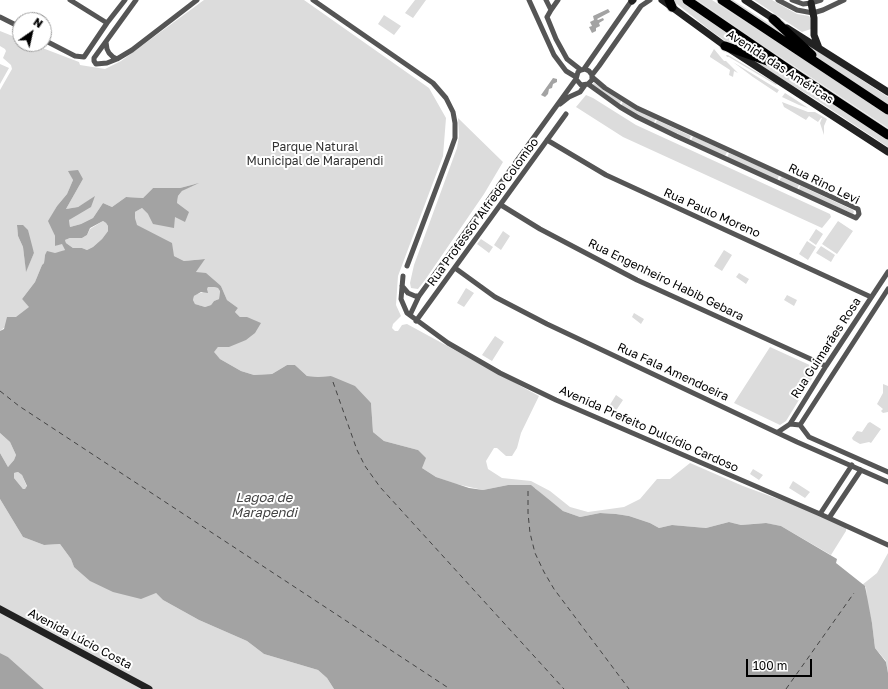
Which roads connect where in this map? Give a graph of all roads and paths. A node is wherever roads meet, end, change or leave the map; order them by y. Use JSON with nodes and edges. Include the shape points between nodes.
{"nodes":[{"id":1,"x":70,"y":0,"type":"edge"},
{"id":2,"x":125,"y":0,"type":"edge"},
{"id":3,"x":136,"y":0,"type":"edge"},
{"id":4,"x":197,"y":0,"type":"edge"},
{"id":5,"x":313,"y":0,"type":"edge"},
{"id":6,"x":529,"y":0,"type":"edge"},
{"id":7,"x":546,"y":0,"type":"edge"},
{"id":8,"x":558,"y":0,"type":"edge"},
{"id":9,"x":632,"y":0,"type":"edge"},
{"id":10,"x":650,"y":0,"type":"edge"},
{"id":11,"x":662,"y":0,"type":"edge"},
{"id":12,"x":687,"y":0,"type":"edge"},
{"id":13,"x":722,"y":0,"type":"edge"},
{"id":14,"x":746,"y":0,"type":"edge"},
{"id":15,"x":778,"y":0,"type":"edge"},
{"id":16,"x":792,"y":0,"type":"edge"},
{"id":17,"x":820,"y":0,"type":"edge"},
{"id":18,"x":830,"y":0,"type":"edge"},
{"id":19,"x":844,"y":0,"type":"edge"},
{"id":20,"x":670,"y":4,"type":"edge"},
{"id":21,"x":811,"y":4,"type":"junction"},
{"id":22,"x":832,"y":6,"type":"junction"},
{"id":23,"x":551,"y":10,"type":"junction"},
{"id":24,"x":813,"y":13,"type":"junction"},
{"id":25,"x":0,"y":17,"type":"edge"},
{"id":26,"x":547,"y":17,"type":"junction"},
{"id":27,"x":773,"y":19,"type":"junction"},
{"id":28,"x":539,"y":20,"type":"junction"},
{"id":29,"x":108,"y":23,"type":"junction"},
{"id":30,"x":12,"y":24,"type":"edge"},
{"id":31,"x":813,"y":30,"type":"junction"},
{"id":32,"x":802,"y":38,"type":"junction"},
{"id":33,"x":106,"y":42,"type":"junction"},
{"id":34,"x":52,"y":44,"type":"edge"},
{"id":35,"x":725,"y":46,"type":"junction"},
{"id":36,"x":819,"y":48,"type":"junction"},
{"id":37,"x":117,"y":59,"type":"junction"},
{"id":38,"x":583,"y":69,"type":"junction"},
{"id":39,"x":788,"y":69,"type":"junction"},
{"id":40,"x":592,"y":76,"type":"junction"},
{"id":41,"x":836,"y":76,"type":"junction"},
{"id":42,"x":576,"y":78,"type":"junction"},
{"id":43,"x":586,"y":85,"type":"junction"},
{"id":44,"x":888,"y":92,"type":"edge"},
{"id":45,"x":554,"y":108,"type":"junction"},
{"id":46,"x":888,"y":110,"type":"edge"},
{"id":47,"x":566,"y":114,"type":"dead end"},
{"id":48,"x":888,"y":134,"type":"edge"},
{"id":49,"x":547,"y":140,"type":"junction"},
{"id":50,"x":888,"y":152,"type":"edge"},
{"id":51,"x":781,"y":175,"type":"junction"},
{"id":52,"x":778,"y":183,"type":"junction"},
{"id":53,"x":501,"y":205,"type":"junction"},
{"id":54,"x":407,"y":266,"type":"dead end"},
{"id":55,"x":455,"y":268,"type":"junction"},
{"id":56,"x":888,"y":272,"type":"edge"},
{"id":57,"x":403,"y":276,"type":"dead end"},
{"id":58,"x":402,"y":286,"type":"junction"},
{"id":59,"x":888,"y":290,"type":"edge"},
{"id":60,"x":419,"y":296,"type":"junction"},
{"id":61,"x":871,"y":297,"type":"junction"},
{"id":62,"x":410,"y":315,"type":"junction"},
{"id":63,"x":416,"y":321,"type":"junction"},
{"id":64,"x":826,"y":366,"type":"junction"},
{"id":65,"x":790,"y":424,"type":"junction"},
{"id":66,"x":800,"y":425,"type":"junction"},
{"id":67,"x":778,"y":432,"type":"junction"},
{"id":68,"x":807,"y":434,"type":"junction"},
{"id":69,"x":797,"y":442,"type":"junction"},
{"id":70,"x":852,"y":465,"type":"junction"},
{"id":71,"x":861,"y":470,"type":"junction"},
{"id":72,"x":888,"y":472,"type":"edge"},
{"id":73,"x":888,"y":482,"type":"edge"},
{"id":74,"x":820,"y":514,"type":"junction"},
{"id":75,"x":829,"y":518,"type":"junction"},
{"id":76,"x":888,"y":545,"type":"edge"},
{"id":77,"x":0,"y":609,"type":"edge"},
{"id":78,"x":149,"y":689,"type":"edge"}],
"edges":[{"from":1,"to":29,"type":"street"},
{"from":2,"to":29,"type":"street"},
{"from":3,"to":33,"type":"street"},
{"from":4,"to":37,"type":"street","via":[[145,41]]},
{"from":5,"to":54,"type":"street","via":[[433,83],[446,98],[453,112],[453,145]]},
{"from":6,"to":28,"type":"street"},
{"from":7,"to":23,"type":"street"},
{"from":8,"to":23,"type":"street"},
{"from":9,"to":38,"type":"street"},
{"from":10,"to":40,"type":"street","via":[[641,6]]},
{"from":11,"to":20,"type":"main road","name":"Avenida das Américas"},
{"from":12,"to":39,"type":"highway","name":"Avenida das Américas"},
{"from":13,"to":41,"type":"highway","name":"Avenida das Américas"},
{"from":14,"to":27,"type":"main road"},
{"from":15,"to":24,"type":"street","via":[[797,10]]},
{"from":16,"to":21,"type":"street"},
{"from":17,"to":21,"type":"street"},
{"from":18,"to":22,"type":"street"},
{"from":19,"to":22,"type":"street"},
{"from":20,"to":35,"type":"main road","name":"Avenida das Américas"},
{"from":21,"to":24,"type":"main road"},
{"from":22,"to":24,"type":"street"},
{"from":23,"to":26,"type":"street"},
{"from":24,"to":31,"type":"main road"},
{"from":25,"to":30,"type":"street"},
{"from":26,"to":28,"type":"street"},
{"from":26,"to":38,"type":"street","via":[[567,59]]},
{"from":27,"to":32,"type":"main road"},
{"from":27,"to":41,"type":"highway"},
{"from":28,"to":42,"type":"street","via":[[554,55],[566,71]]},
{"from":29,"to":34,"type":"street","via":[[84,57],[76,56]]},
{"from":31,"to":32,"type":"main road"},
{"from":31,"to":36,"type":"main road"},
{"from":32,"to":36,"type":"main road"},
{"from":33,"to":37,"type":"street","via":[[109,53]]},
{"from":33,"to":37,"type":"street","via":[[94,59],[96,64]]},
{"from":35,"to":39,"type":"highway"},
{"from":35,"to":50,"type":"main road","name":"Avenida das Américas"},
{"from":36,"to":44,"type":"main road"},
{"from":38,"to":40,"type":"street","via":[[589,71]]},
{"from":38,"to":42,"type":"street","via":[[578,72]]},
{"from":39,"to":48,"type":"highway","name":"Avenida das Américas"},
{"from":40,"to":43,"type":"street","via":[[591,82]]},
{"from":40,"to":51,"type":"street","name":"Rua Rino Levi","via":[[605,88],[638,108]]},
{"from":41,"to":46,"type":"highway","name":"Avenida das Américas"},
{"from":42,"to":43,"type":"street","via":[[579,84]]},
{"from":42,"to":45,"type":"street","name":"Rua Professor Alfredo Colombo"},
{"from":43,"to":45,"type":"street","name":"Rua Professor Alfredo Colombo","via":[[580,92]]},
{"from":43,"to":52,"type":"street","name":"Rua Rino Levi","via":[[637,117]]},
{"from":45,"to":60,"type":"street","name":"Rua Professor Alfredo Colombo"},
{"from":47,"to":49,"type":"street","name":"Rua Professor Alfredo Colombo"},
{"from":49,"to":53,"type":"street","name":"Rua Professor Alfredo Colombo"},
{"from":49,"to":61,"type":"street","name":"Rua Paulo Moreno","via":[[606,175]]},
{"from":51,"to":52,"type":"street"},
{"from":51,"to":52,"type":"street","name":"Rua Rino Levi","via":[[858,209],[859,214],[856,218]]},
{"from":53,"to":55,"type":"street","name":"Rua Professor Alfredo Colombo"},
{"from":53,"to":64,"type":"street","name":"Rua Engenheiro Habib Gebara","via":[[540,229],[637,280]]},
{"from":55,"to":63,"type":"street","name":"Rua Professor Alfredo Colombo"},
{"from":55,"to":67,"type":"street","name":"Rua Fala Amendoeira","via":[[495,297],[547,324]]},
{"from":56,"to":61,"type":"street","name":"Rua Guimarães Rosa"},
{"from":57,"to":58,"type":"street","name":"Avenida Prefeito Dulcídio Cardoso"},
{"from":58,"to":60,"type":"street","via":[[408,293]]},
{"from":58,"to":62,"type":"street","name":"Avenida Prefeito Dulcídio Cardoso","via":[[401,299],[404,309]]},
{"from":59,"to":66,"type":"street","name":"Rua Guimarães Rosa"},
{"from":60,"to":62,"type":"street","name":"Rua Professor Alfredo Colombo"},
{"from":61,"to":64,"type":"street","name":"Rua Guimarães Rosa"},
{"from":62,"to":63,"type":"street","name":"Avenida Prefeito Dulcídio Cardoso"},
{"from":63,"to":74,"type":"street","name":"Avenida Prefeito Dulcídio Cardoso","via":[[500,373],[556,400]]},
{"from":64,"to":65,"type":"street","name":"Rua Guimarães Rosa"},
{"from":65,"to":66,"type":"street"},
{"from":65,"to":67,"type":"street","name":"Rua Guimarães Rosa"},
{"from":66,"to":68,"type":"street"},
{"from":67,"to":69,"type":"street","name":"Rua Fala Amendoeira"},
{"from":68,"to":69,"type":"street"},
{"from":68,"to":72,"type":"street"},
{"from":69,"to":70,"type":"street","name":"Rua Fala Amendoeira"},
{"from":70,"to":71,"type":"street","name":"Rua Fala Amendoeira"},
{"from":70,"to":74,"type":"street"},
{"from":71,"to":73,"type":"street","name":"Rua Fala Amendoeira"},
{"from":71,"to":75,"type":"street"},
{"from":74,"to":75,"type":"street","name":"Avenida Prefeito Dulcídio Cardoso"},
{"from":75,"to":76,"type":"street","name":"Avenida Prefeito Dulcídio Cardoso"},
{"from":77,"to":78,"type":"main road","name":"Avenida Lúcio Costa"}]}
